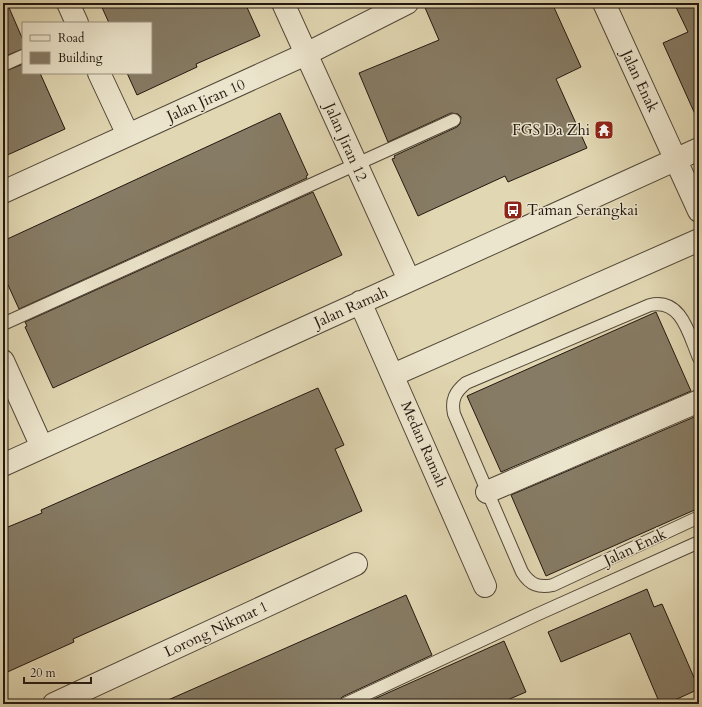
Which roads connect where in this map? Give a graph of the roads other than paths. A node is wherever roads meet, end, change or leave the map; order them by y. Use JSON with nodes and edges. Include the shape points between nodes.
{"nodes":[{"id":1,"x":68,"y":3,"type":"edge"},
{"id":2,"x":283,"y":3,"type":"edge"},
{"id":3,"x":407,"y":3,"type":"edge"},
{"id":4,"x":604,"y":3,"type":"edge"},
{"id":5,"x":77,"y":22,"type":"edge"},
{"id":6,"x":306,"y":54,"type":"junction"},
{"id":7,"x":22,"y":56,"type":"edge"},
{"id":8,"x":3,"y":65,"type":"edge"},
{"id":9,"x":100,"y":74,"type":"edge"},
{"id":10,"x":454,"y":120,"type":"dead end"},
{"id":11,"x":128,"y":135,"type":"junction"},
{"id":12,"x":699,"y":149,"type":"edge"},
{"id":13,"x":677,"y":159,"type":"junction"},
{"id":14,"x":356,"y":164,"type":"junction"},
{"id":15,"x":3,"y":192,"type":"edge"},
{"id":16,"x":699,"y":211,"type":"edge"},
{"id":17,"x":699,"y":240,"type":"edge"},
{"id":18,"x":409,"y":280,"type":"junction"},
{"id":19,"x":360,"y":302,"type":"junction"},
{"id":20,"x":3,"y":324,"type":"edge"},
{"id":21,"x":699,"y":358,"type":"edge"},
{"id":22,"x":3,"y":361,"type":"edge"},
{"id":23,"x":393,"y":376,"type":"junction"},
{"id":24,"x":699,"y":401,"type":"edge"},
{"id":25,"x":42,"y":447,"type":"junction"},
{"id":26,"x":3,"y":465,"type":"edge"},
{"id":27,"x":487,"y":492,"type":"junction"},
{"id":28,"x":699,"y":517,"type":"edge"},
{"id":29,"x":699,"y":542,"type":"edge"},
{"id":30,"x":356,"y":564,"type":"dead end"},
{"id":31,"x":485,"y":586,"type":"dead end"},
{"id":32,"x":54,"y":704,"type":"edge"},
{"id":33,"x":345,"y":704,"type":"edge"}],
"edges":[{"from":1,"to":5,"type":"street"},
{"from":2,"to":6,"type":"street","name":"Jalan Jiran 12"},
{"from":3,"to":6,"type":"street","name":"Jalan Jiran 10"},
{"from":4,"to":13,"type":"street","name":"Jalan Enak"},
{"from":6,"to":11,"type":"street","name":"Jalan Jiran 10"},
{"from":6,"to":14,"type":"street","name":"Jalan Jiran 12"},
{"from":7,"to":8,"type":"lane"},
{"from":9,"to":11,"type":"street"},
{"from":10,"to":14,"type":"lane"},
{"from":11,"to":15,"type":"street","name":"Jalan Jiran 10"},
{"from":12,"to":13,"type":"street","name":"Jalan Ramah"},
{"from":13,"to":16,"type":"street"},
{"from":13,"to":18,"type":"street","name":"Jalan Ramah"},
{"from":14,"to":18,"type":"street","name":"Jalan Jiran 12"},
{"from":14,"to":20,"type":"lane"},
{"from":17,"to":23,"type":"street"},
{"from":18,"to":19,"type":"street","name":"Jalan Ramah"},
{"from":19,"to":23,"type":"street","name":"Medan Ramah"},
{"from":19,"to":25,"type":"street","name":"Jalan Ramah"},
{"from":21,"to":27,"type":"lane","name":"Jalan Enak","via":[[681,317],[668,304],[659,303],[466,383],[456,393],[452,406]]},
{"from":22,"to":25,"type":"street"},
{"from":23,"to":31,"type":"street","name":"Medan Ramah"},
{"from":24,"to":27,"type":"street"},
{"from":25,"to":26,"type":"street","name":"Jalan Ramah"},
{"from":27,"to":28,"type":"lane","name":"Jalan Enak","via":[[522,572],[534,585],[544,587],[572,577]]},
{"from":29,"to":33,"type":"lane"},
{"from":30,"to":32,"type":"street","name":"Lorong Nikmat 1"}]}
